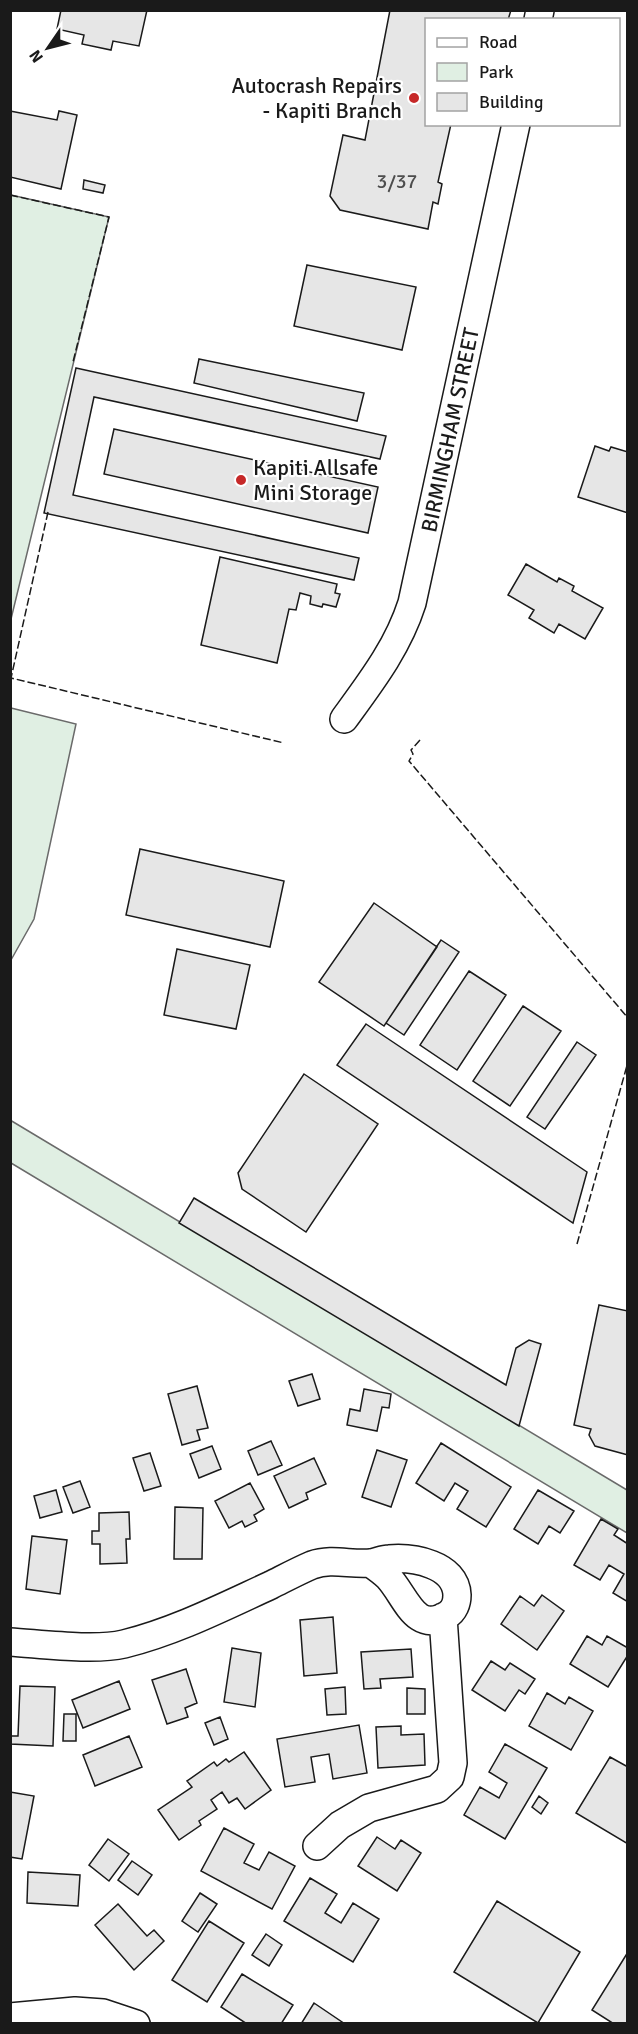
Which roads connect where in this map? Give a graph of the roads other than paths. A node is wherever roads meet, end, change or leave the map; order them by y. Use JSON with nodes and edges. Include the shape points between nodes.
{"nodes":[{"id":1,"x":516,"y":126,"type":"edge"},
{"id":2,"x":344,"y":719,"type":"dead end"},
{"id":3,"x":370,"y":1563,"type":"junction"},
{"id":4,"x":443,"y":1617,"type":"junction"},
{"id":5,"x":10,"y":1642,"type":"edge"},
{"id":6,"x":317,"y":1846,"type":"dead end"},
{"id":7,"x":10,"y":2017,"type":"edge"},
{"id":8,"x":136,"y":2024,"type":"edge"}],
"edges":[{"from":1,"to":2,"type":"street","name":"BIRMINGHAM STREET","via":[[412,603],[388,658]]},
{"from":3,"to":4,"type":"street","via":[[387,1576],[420,1619],[430,1622]]},
{"from":3,"to":4,"type":"street","via":[[414,1560],[447,1572],[455,1583],[457,1596],[450,1614]]},
{"from":3,"to":5,"type":"street","via":[[314,1564],[162,1634],[120,1645]]},
{"from":4,"to":6,"type":"street","via":[[453,1763],[450,1777],[437,1789],[369,1808],[340,1825]]},
{"from":7,"to":8,"type":"street","via":[[75,2011],[103,2013]]}]}
